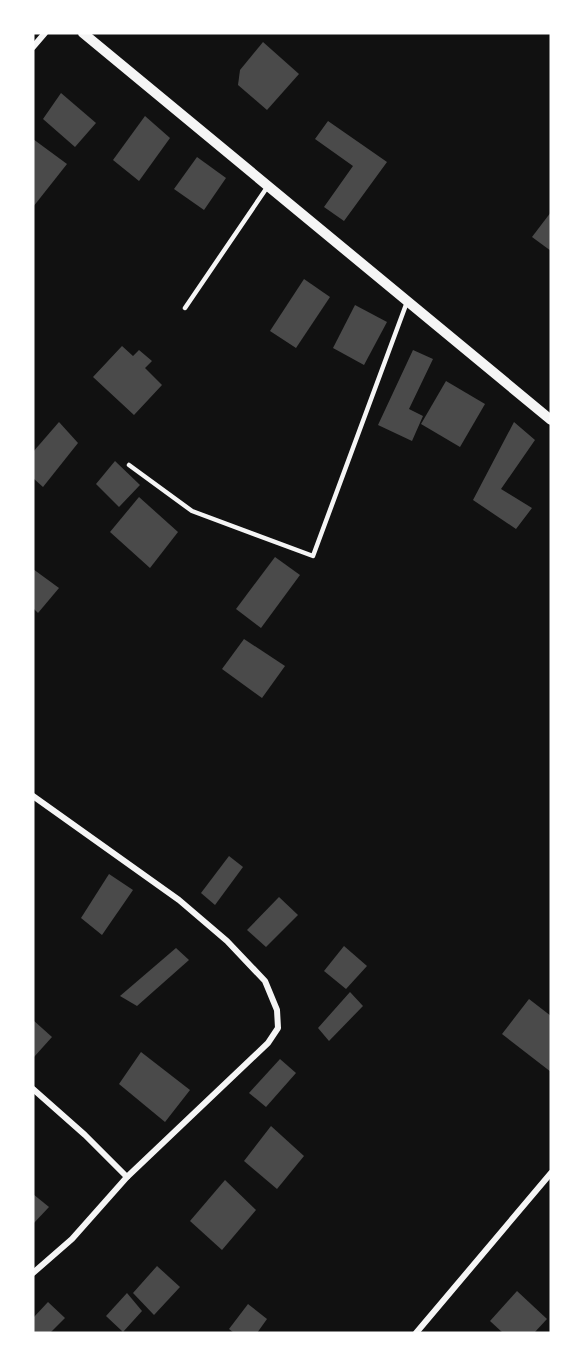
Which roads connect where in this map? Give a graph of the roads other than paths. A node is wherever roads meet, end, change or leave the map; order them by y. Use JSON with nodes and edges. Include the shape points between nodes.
{"nodes":[{"id":1,"x":45,"y":33,"type":"edge"},
{"id":2,"x":83,"y":33,"type":"edge"},
{"id":3,"x":33,"y":46,"type":"edge"},
{"id":4,"x":268,"y":186,"type":"junction"},
{"id":5,"x":407,"y":302,"type":"junction"},
{"id":6,"x":185,"y":308,"type":"dead end"},
{"id":7,"x":550,"y":418,"type":"edge"},
{"id":8,"x":129,"y":465,"type":"dead end"},
{"id":9,"x":33,"y":796,"type":"edge"},
{"id":10,"x":33,"y":1089,"type":"edge"},
{"id":11,"x":551,"y":1173,"type":"edge"},
{"id":12,"x":127,"y":1177,"type":"junction"},
{"id":13,"x":33,"y":1273,"type":"edge"},
{"id":14,"x":417,"y":1333,"type":"edge"}],
"edges":[{"from":1,"to":3,"type":"street"},
{"from":2,"to":4,"type":"street"},
{"from":4,"to":5,"type":"street"},
{"from":4,"to":6,"type":"lane"},
{"from":5,"to":7,"type":"street"},
{"from":5,"to":8,"type":"lane","via":[[313,556],[192,511]]},
{"from":9,"to":12,"type":"street","via":[[171,894],[227,941],[265,981],[277,1010],[278,1028],[268,1043]]},
{"from":10,"to":12,"type":"street"},
{"from":11,"to":14,"type":"street"},
{"from":12,"to":13,"type":"street","via":[[72,1239]]}]}
